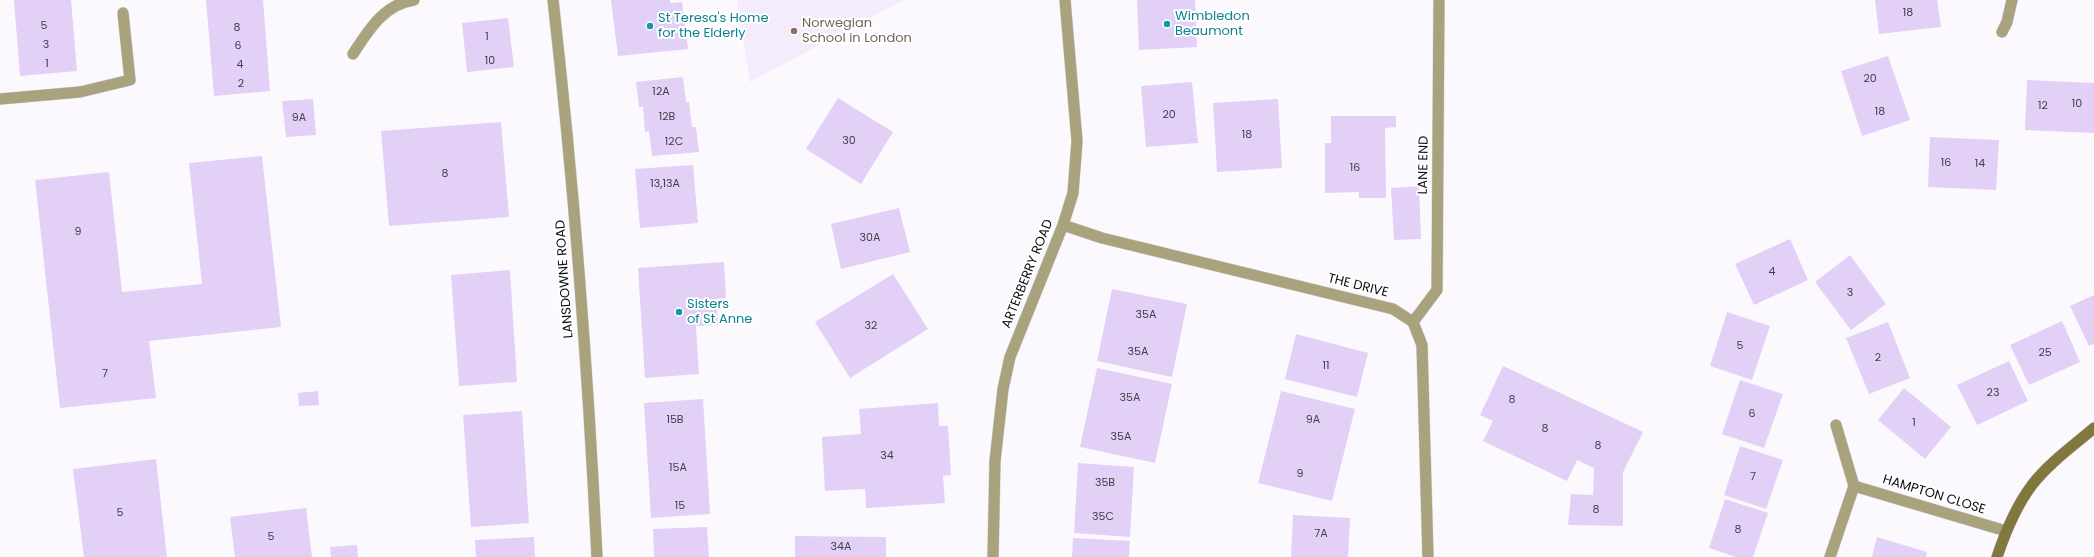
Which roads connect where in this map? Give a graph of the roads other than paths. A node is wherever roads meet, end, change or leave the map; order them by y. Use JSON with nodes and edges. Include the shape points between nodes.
{"nodes":[{"id":1,"x":414,"y":0,"type":"edge"},
{"id":2,"x":553,"y":0,"type":"edge"},
{"id":3,"x":1065,"y":0,"type":"edge"},
{"id":4,"x":1439,"y":0,"type":"edge"},
{"id":5,"x":2012,"y":0,"type":"edge"},
{"id":6,"x":123,"y":13,"type":"dead end"},
{"id":7,"x":2002,"y":32,"type":"dead end"},
{"id":8,"x":353,"y":54,"type":"dead end"},
{"id":9,"x":0,"y":99,"type":"edge"},
{"id":10,"x":1063,"y":225,"type":"junction"},
{"id":11,"x":1413,"y":322,"type":"junction"},
{"id":12,"x":1836,"y":425,"type":"dead end"},
{"id":13,"x":2094,"y":428,"type":"edge"},
{"id":14,"x":1854,"y":486,"type":"junction"},
{"id":15,"x":2006,"y":531,"type":"junction"},
{"id":16,"x":597,"y":557,"type":"edge"},
{"id":17,"x":992,"y":557,"type":"edge"},
{"id":18,"x":1428,"y":557,"type":"edge"},
{"id":19,"x":1830,"y":557,"type":"edge"},
{"id":20,"x":1997,"y":557,"type":"edge"}],
"edges":[{"from":1,"to":8,"type":"street","via":[[389,9],[375,21]]},
{"from":2,"to":16,"type":"street","name":"LANSDOWNE ROAD","via":[[570,168]]},
{"from":3,"to":10,"type":"street","name":"ARTERBERRY ROAD","via":[[1077,141],[1073,192]]},
{"from":4,"to":11,"type":"street","name":"LANE END","via":[[1437,290]]},
{"from":5,"to":7,"type":"street"},
{"from":6,"to":9,"type":"street","via":[[130,80],[80,92]]},
{"from":10,"to":11,"type":"street","name":"THE DRIVE","via":[[1102,238],[1393,309]]},
{"from":10,"to":17,"type":"street","name":"ARTERBERRY ROAD","via":[[1010,357],[1003,389],[995,461]]},
{"from":11,"to":18,"type":"street","via":[[1422,345]]},
{"from":12,"to":14,"type":"street"},
{"from":13,"to":15,"type":"main road","via":[[2032,485]]},
{"from":14,"to":15,"type":"street","name":"HAMPTON CLOSE"},
{"from":14,"to":19,"type":"street"},
{"from":15,"to":20,"type":"main road"}]}
